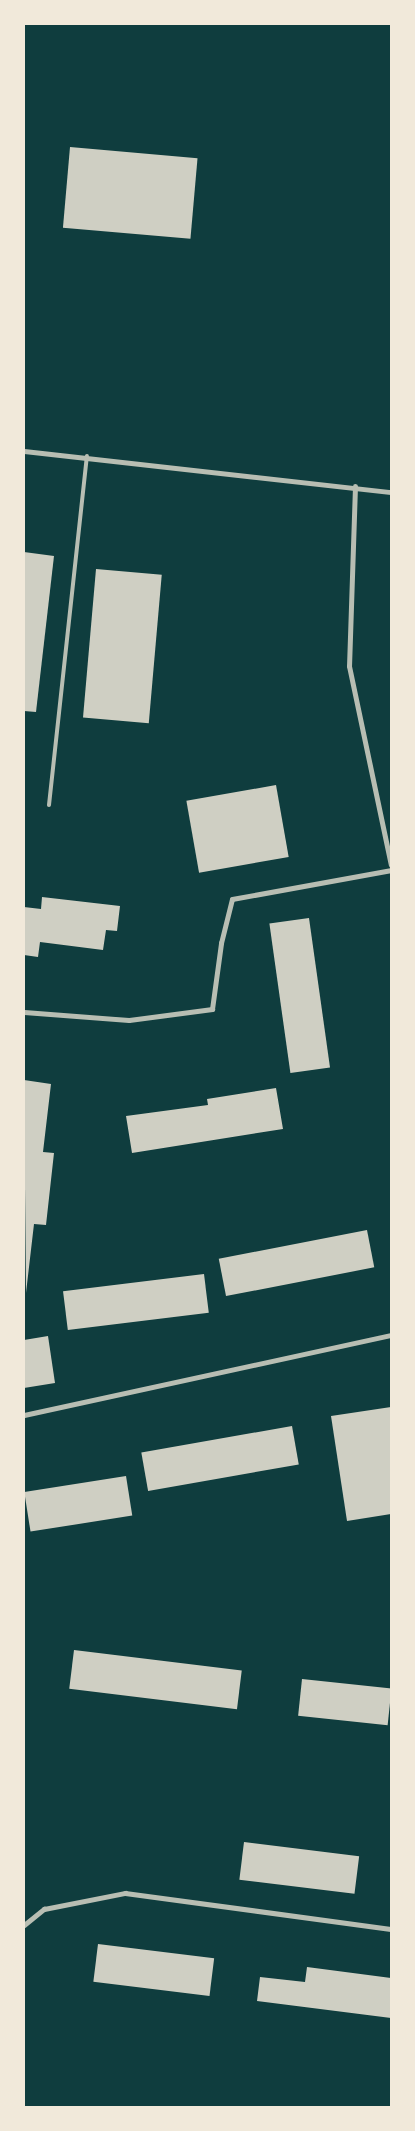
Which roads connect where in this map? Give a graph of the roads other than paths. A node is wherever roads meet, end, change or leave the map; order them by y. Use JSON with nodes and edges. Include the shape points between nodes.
{"nodes":[{"id":1,"x":24,"y":451,"type":"edge"},
{"id":2,"x":87,"y":456,"type":"junction"},
{"id":3,"x":355,"y":486,"type":"junction"},
{"id":4,"x":391,"y":492,"type":"edge"},
{"id":5,"x":49,"y":805,"type":"dead end"},
{"id":6,"x":391,"y":865,"type":"edge"},
{"id":7,"x":391,"y":870,"type":"edge"},
{"id":8,"x":24,"y":1012,"type":"edge"},
{"id":9,"x":391,"y":1335,"type":"edge"},
{"id":10,"x":24,"y":1415,"type":"edge"},
{"id":11,"x":24,"y":1925,"type":"edge"},
{"id":12,"x":391,"y":1929,"type":"edge"}],
"edges":[{"from":1,"to":2,"type":"street"},
{"from":2,"to":3,"type":"street"},
{"from":2,"to":5,"type":"lane"},
{"from":3,"to":4,"type":"street"},
{"from":3,"to":6,"type":"street","via":[[349,666]]},
{"from":7,"to":8,"type":"street","via":[[232,899],[221,943],[212,1009],[129,1020]]},
{"from":9,"to":10,"type":"street"},
{"from":11,"to":12,"type":"street","via":[[44,1909],[125,1893]]}]}
